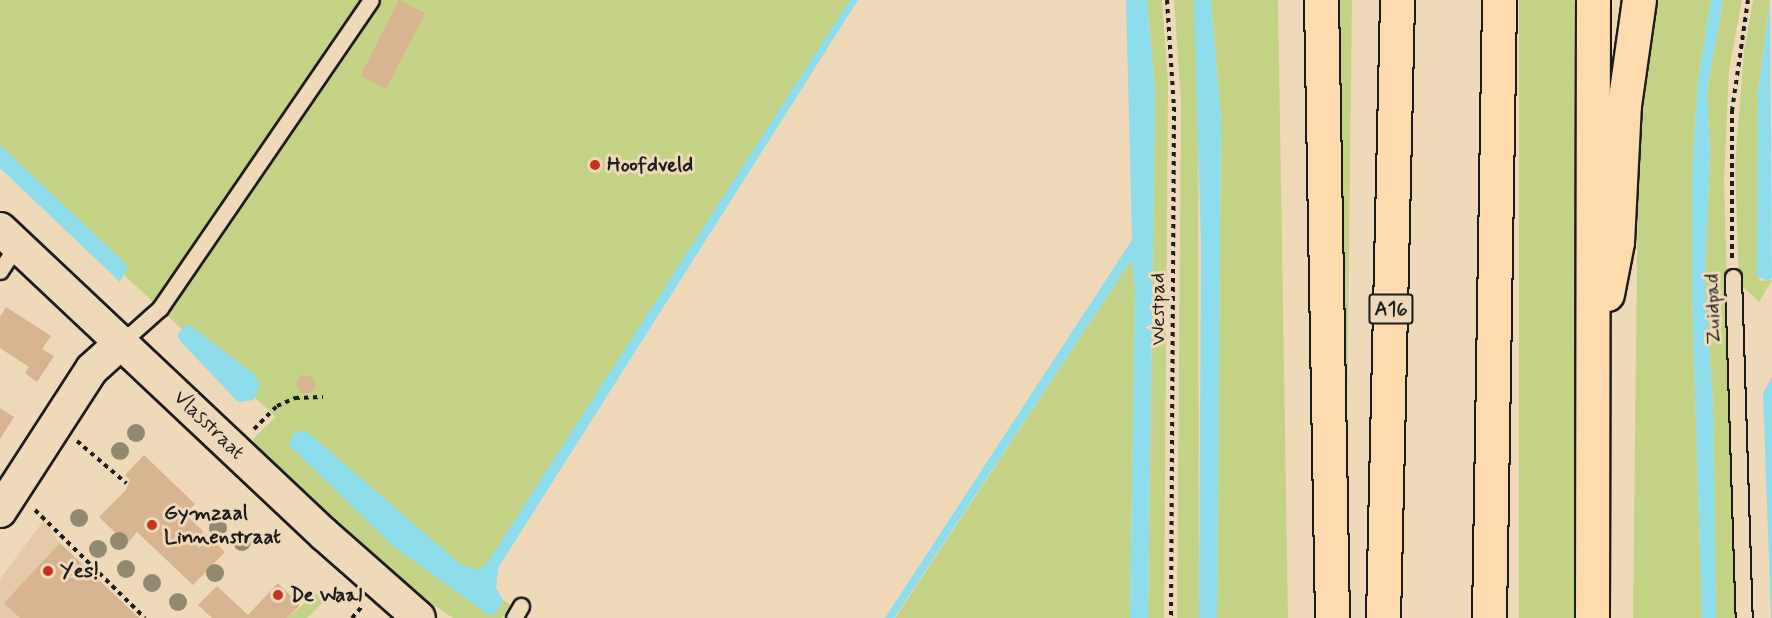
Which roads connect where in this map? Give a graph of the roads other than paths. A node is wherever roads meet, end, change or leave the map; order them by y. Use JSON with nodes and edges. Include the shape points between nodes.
{"nodes":[{"id":1,"x":371,"y":0,"type":"edge"},
{"id":2,"x":1320,"y":0,"type":"edge"},
{"id":3,"x":1397,"y":0,"type":"edge"},
{"id":4,"x":1499,"y":0,"type":"edge"},
{"id":5,"x":1593,"y":0,"type":"edge"},
{"id":6,"x":1639,"y":0,"type":"edge"},
{"id":7,"x":6,"y":248,"type":"edge"},
{"id":8,"x":1733,"y":277,"type":"road end"},
{"id":9,"x":122,"y":342,"type":"junction"},
{"id":10,"x":1593,"y":372,"type":"junction"},
{"id":11,"x":5,"y":502,"type":"edge"},
{"id":12,"x":419,"y":618,"type":"edge"},
{"id":13,"x":1332,"y":618,"type":"edge"},
{"id":14,"x":1383,"y":618,"type":"edge"},
{"id":15,"x":1489,"y":618,"type":"edge"},
{"id":16,"x":1592,"y":618,"type":"edge"},
{"id":17,"x":1744,"y":618,"type":"edge"}],
"edges":[{"from":1,"to":9,"type":"lane","via":[[160,308]]},
{"from":2,"to":13,"type":"highway"},
{"from":3,"to":14,"type":"highway","number":"A16"},
{"from":4,"to":15,"type":"highway"},
{"from":5,"to":10,"type":"highway"},
{"from":6,"to":10,"type":"highway","via":[[1624,105],[1617,242]]},
{"from":7,"to":9,"type":"street","name":"Vlasstraat"},
{"from":8,"to":17,"type":"lane","name":"Zuidpad"},
{"from":9,"to":11,"type":"street","via":[[92,369]]},
{"from":9,"to":12,"type":"street","name":"Vlasstraat"},
{"from":10,"to":16,"type":"highway"}]}
